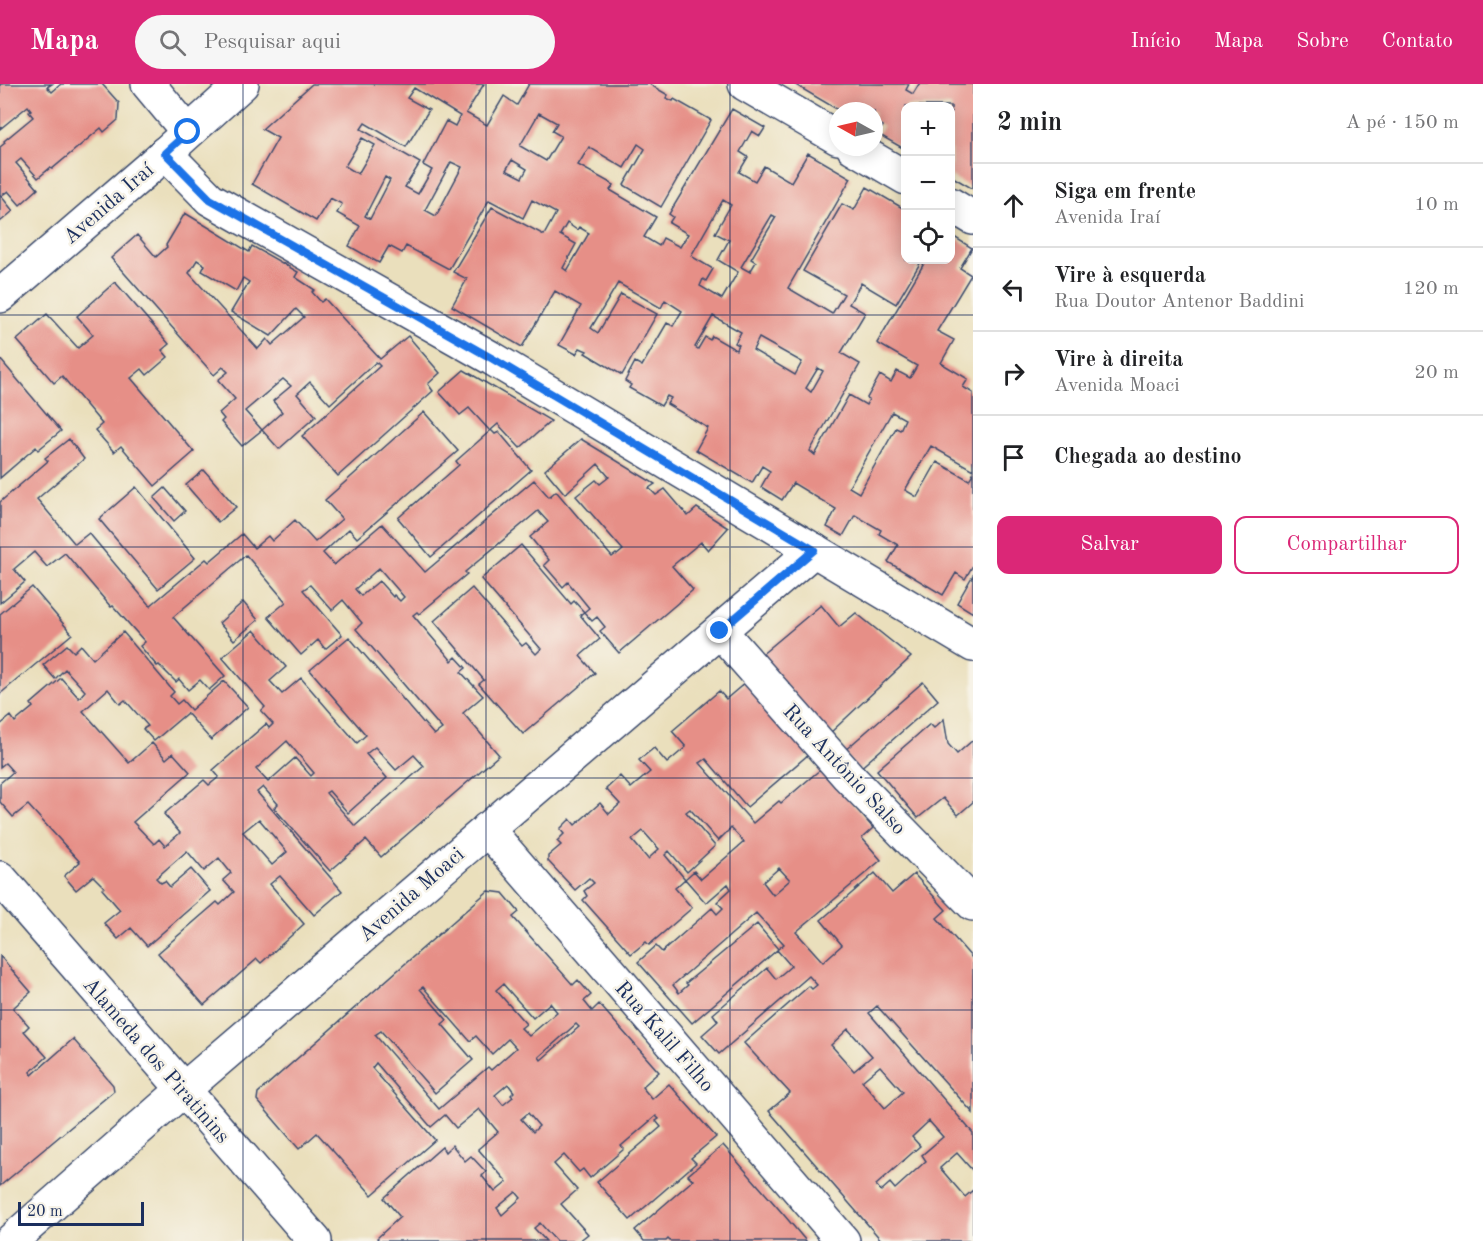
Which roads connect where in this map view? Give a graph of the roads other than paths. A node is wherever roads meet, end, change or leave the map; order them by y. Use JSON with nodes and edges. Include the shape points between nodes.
{"nodes":[{"id":1,"x":148,"y":84,"type":"edge"},
{"id":2,"x":242,"y":84,"type":"edge"},
{"id":3,"x":746,"y":84,"type":"edge"},
{"id":4,"x":829,"y":133,"type":"edge"},
{"id":5,"x":176,"y":143,"type":"junction"},
{"id":6,"x":868,"y":156,"type":"edge"},
{"id":7,"x":901,"y":175,"type":"edge"},
{"id":8,"x":955,"y":207,"type":"edge"},
{"id":9,"x":973,"y":218,"type":"edge"},
{"id":10,"x":0,"y":296,"type":"edge"},
{"id":11,"x":814,"y":550,"type":"junction"},
{"id":12,"x":720,"y":631,"type":"junction"},
{"id":13,"x":973,"y":645,"type":"edge"},
{"id":14,"x":487,"y":829,"type":"junction"},
{"id":15,"x":0,"y":878,"type":"edge"},
{"id":16,"x":973,"y":904,"type":"edge"},
{"id":17,"x":183,"y":1090,"type":"junction"},
{"id":18,"x":11,"y":1241,"type":"edge"},
{"id":19,"x":315,"y":1241,"type":"edge"},
{"id":20,"x":843,"y":1241,"type":"edge"}],
"edges":[{"from":1,"to":5,"type":"street"},
{"from":2,"to":5,"type":"street","name":"Avenida Iraí"},
{"from":3,"to":4,"type":"street"},
{"from":5,"to":10,"type":"street","name":"Avenida Iraí"},
{"from":5,"to":11,"type":"street","via":[[210,199],[493,359]]},
{"from":6,"to":7,"type":"street"},
{"from":8,"to":9,"type":"street"},
{"from":11,"to":12,"type":"street","name":"Avenida Moaci"},
{"from":11,"to":13,"type":"street"},
{"from":12,"to":14,"type":"street","name":"Avenida Moaci"},
{"from":12,"to":16,"type":"street","name":"Rua Antônio Salso","via":[[848,776]]},
{"from":14,"to":17,"type":"street","name":"Avenida Moaci"},
{"from":14,"to":20,"type":"street","name":"Rua Kalil Filho"},
{"from":15,"to":17,"type":"street","name":"Alameda dos Piratinins"},
{"from":17,"to":18,"type":"street","name":"Avenida Moaci"},
{"from":17,"to":19,"type":"street","name":"Alameda dos Piratinins"}]}
